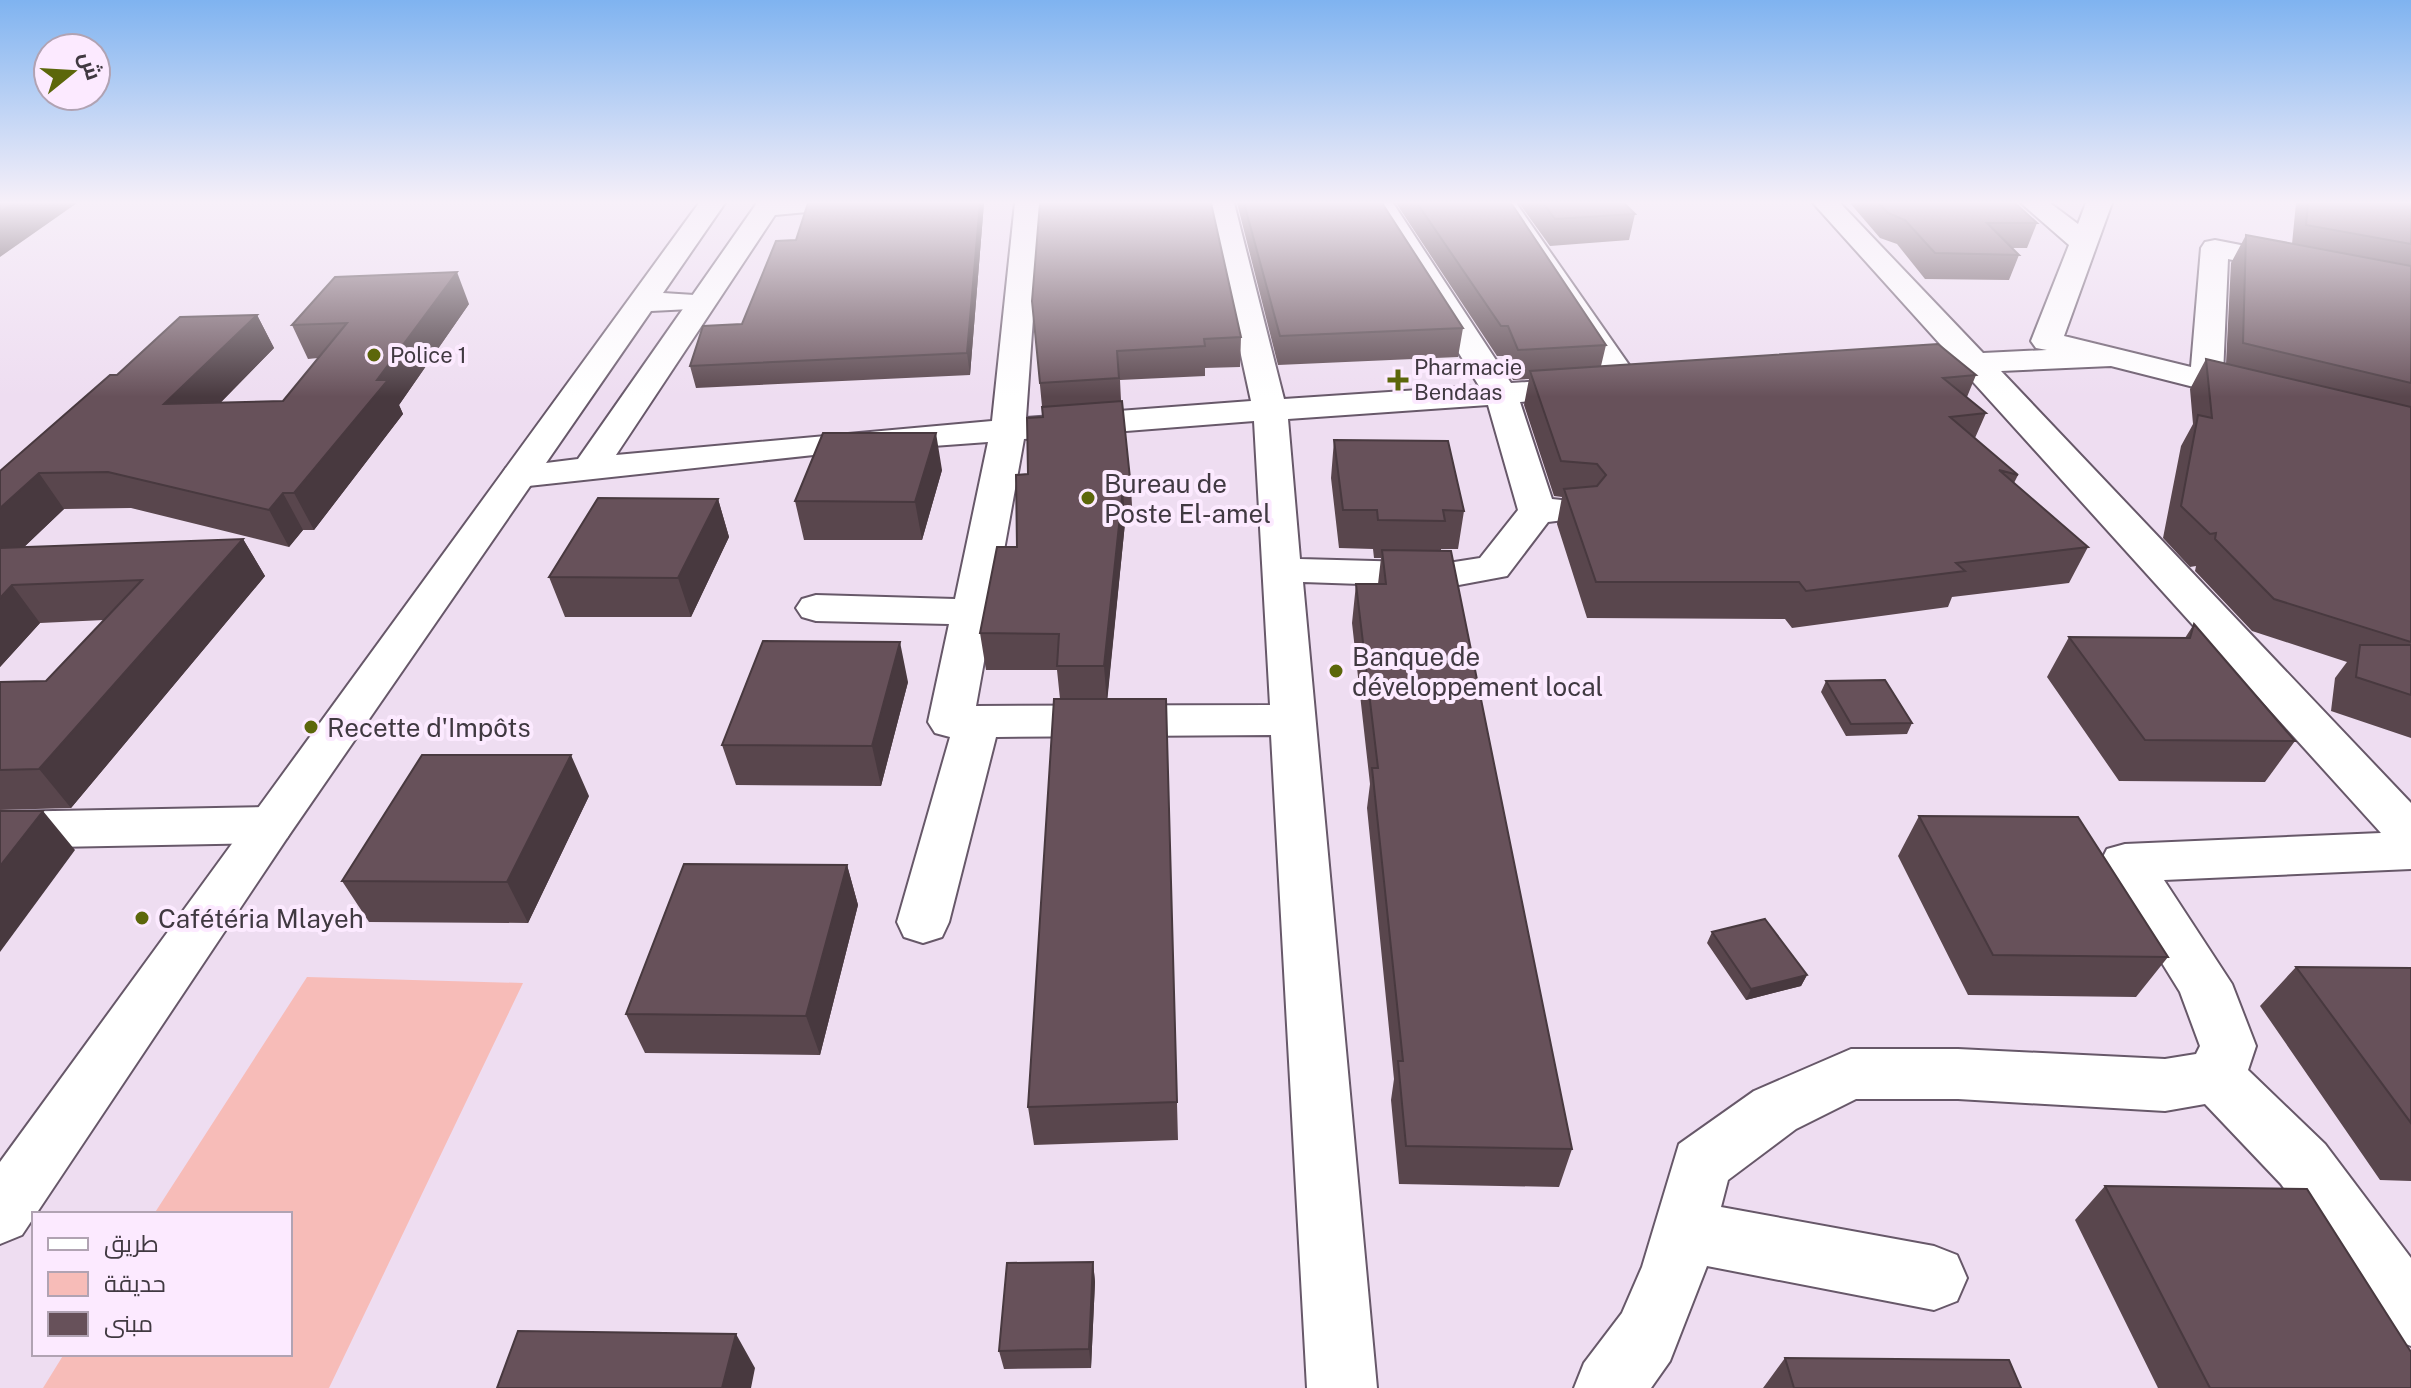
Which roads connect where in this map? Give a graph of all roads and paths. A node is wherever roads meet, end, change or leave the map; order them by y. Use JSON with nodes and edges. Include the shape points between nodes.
{"nodes":[{"id":1,"x":666,"y":268,"type":"edge"},
{"id":2,"x":724,"y":268,"type":"edge"},
{"id":3,"x":1022,"y":268,"type":"edge"},
{"id":4,"x":1236,"y":268,"type":"edge"},
{"id":5,"x":1421,"y":268,"type":"edge"},
{"id":6,"x":1547,"y":268,"type":"edge"},
{"id":7,"x":1886,"y":268,"type":"edge"},
{"id":8,"x":2075,"y":268,"type":"edge"},
{"id":9,"x":2214,"y":268,"type":"edge"},
{"id":10,"x":2314,"y":268,"type":"edge"},
{"id":11,"x":2411,"y":287,"type":"edge"},
{"id":12,"x":642,"y":302,"type":"junction"},
{"id":13,"x":700,"y":302,"type":"junction"},
{"id":14,"x":2111,"y":357,"type":"junction"},
{"id":15,"x":1973,"y":361,"type":"junction"},
{"id":16,"x":1863,"y":369,"type":"edge"},
{"id":17,"x":2206,"y":381,"type":"junction"},
{"id":18,"x":1674,"y":382,"type":"edge"},
{"id":19,"x":1627,"y":385,"type":"junction"},
{"id":20,"x":1501,"y":394,"type":"junction"},
{"id":21,"x":2279,"y":399,"type":"edge"},
{"id":22,"x":1270,"y":410,"type":"junction"},
{"id":23,"x":1008,"y":430,"type":"junction"},
{"id":24,"x":588,"y":470,"type":"junction"},
{"id":25,"x":519,"y":476,"type":"junction"},
{"id":26,"x":1576,"y":510,"type":"edge"},
{"id":27,"x":1537,"y":511,"type":"junction"},
{"id":28,"x":1283,"y":570,"type":"junction"},
{"id":29,"x":816,"y":608,"type":"dead end"},
{"id":30,"x":973,"y":612,"type":"junction"},
{"id":31,"x":1293,"y":720,"type":"junction"},
{"id":32,"x":977,"y":722,"type":"junction"},
{"id":33,"x":2357,"y":776,"type":"junction"},
{"id":34,"x":2411,"y":790,"type":"edge"},
{"id":35,"x":270,"y":825,"type":"junction"},
{"id":36,"x":0,"y":830,"type":"edge"},
{"id":37,"x":2411,"y":834,"type":"edge"},
{"id":38,"x":2411,"y":850,"type":"edge"},
{"id":39,"x":923,"y":922,"type":"dead end"},
{"id":40,"x":2217,"y":1077,"type":"junction"},
{"id":41,"x":0,"y":1214,"type":"edge"},
{"id":42,"x":1684,"y":1231,"type":"junction"},
{"id":43,"x":1934,"y":1278,"type":"dead end"},
{"id":44,"x":2411,"y":1313,"type":"edge"},
{"id":45,"x":1342,"y":1388,"type":"edge"},
{"id":46,"x":1609,"y":1388,"type":"edge"}],
"edges":[{"from":1,"to":12,"type":"street"},
{"from":2,"to":13,"type":"street"},
{"from":3,"to":23,"type":"street"},
{"from":4,"to":22,"type":"street"},
{"from":5,"to":20,"type":"street"},
{"from":6,"to":19,"type":"street"},
{"from":7,"to":15,"type":"street"},
{"from":8,"to":14,"type":"street","via":[[2047,341]]},
{"from":9,"to":17,"type":"street"},
{"from":10,"to":11,"type":"street"},
{"from":12,"to":13,"type":"street"},
{"from":12,"to":25,"type":"street"},
{"from":13,"to":24,"type":"street"},
{"from":14,"to":15,"type":"street"},
{"from":14,"to":17,"type":"street"},
{"from":15,"to":16,"type":"street"},
{"from":15,"to":33,"type":"street"},
{"from":17,"to":21,"type":"street"},
{"from":18,"to":19,"type":"street"},
{"from":19,"to":20,"type":"street"},
{"from":20,"to":22,"type":"street"},
{"from":20,"to":27,"type":"street"},
{"from":22,"to":23,"type":"street"},
{"from":22,"to":28,"type":"street"},
{"from":23,"to":24,"type":"street"},
{"from":23,"to":30,"type":"street"},
{"from":24,"to":25,"type":"street"},
{"from":25,"to":35,"type":"street"},
{"from":26,"to":27,"type":"street"},
{"from":27,"to":28,"type":"street","via":[[1493,568],[1448,575]]},
{"from":28,"to":31,"type":"street"},
{"from":29,"to":30,"type":"street"},
{"from":30,"to":32,"type":"street","via":[[951,722]]},
{"from":31,"to":32,"type":"street"},
{"from":31,"to":45,"type":"street"},
{"from":32,"to":39,"type":"street"},
{"from":33,"to":34,"type":"street"},
{"from":33,"to":37,"type":"street"},
{"from":35,"to":36,"type":"street"},
{"from":35,"to":41,"type":"street"},
{"from":38,"to":40,"type":"street","via":[[2125,863],[2205,984],[2228,1046]]},
{"from":40,"to":42,"type":"street","via":[[2165,1085],[1851,1074],[1775,1110],[1701,1164]]},
{"from":40,"to":44,"type":"street","via":[[2303,1164]]},
{"from":42,"to":43,"type":"street"},
{"from":42,"to":46,"type":"street","via":[[1646,1337]]}]}
